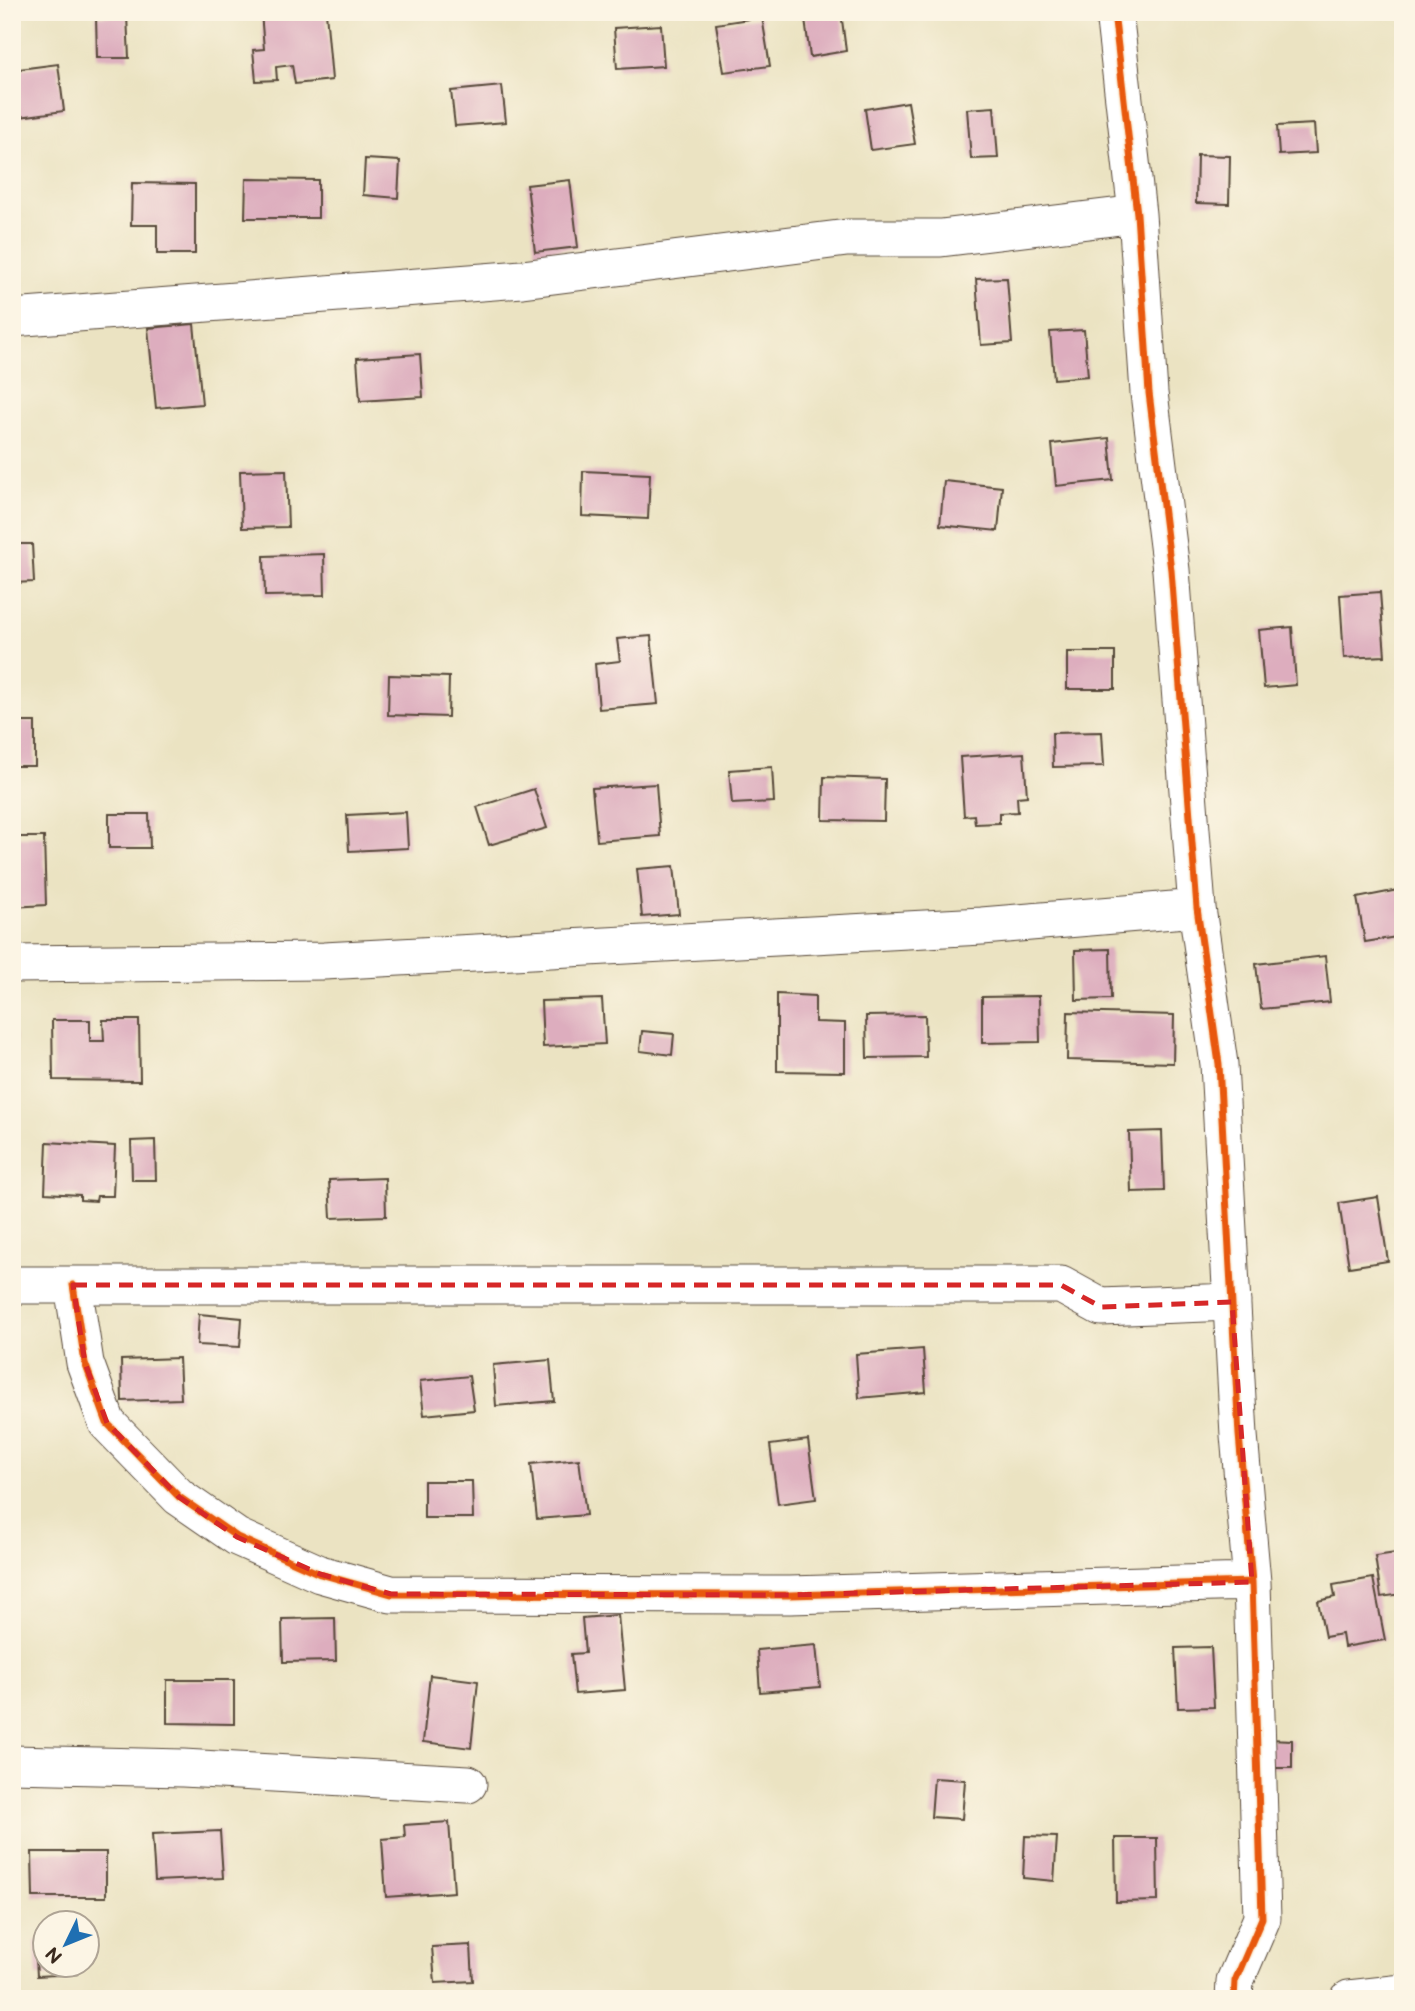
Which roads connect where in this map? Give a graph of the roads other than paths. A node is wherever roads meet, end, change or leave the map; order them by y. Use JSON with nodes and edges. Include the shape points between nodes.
{"nodes":[{"id":1,"x":1114,"y":12,"type":"edge"},
{"id":2,"x":1137,"y":215,"type":"junction"},
{"id":3,"x":12,"y":318,"type":"edge"},
{"id":4,"x":1197,"y":908,"type":"junction"},
{"id":5,"x":12,"y":964,"type":"edge"},
{"id":6,"x":12,"y":1285,"type":"edge"},
{"id":7,"x":73,"y":1285,"type":"junction"},
{"id":8,"x":1232,"y":1303,"type":"junction"},
{"id":9,"x":1252,"y":1582,"type":"junction"},
{"id":10,"x":12,"y":1764,"type":"edge"},
{"id":11,"x":468,"y":1784,"type":"dead end"},
{"id":12,"x":1403,"y":1993,"type":"edge"},
{"id":13,"x":1234,"y":1999,"type":"edge"},
{"id":14,"x":1349,"y":1999,"type":"edge"}],
"edges":[{"from":1,"to":2,"type":"street"},
{"from":2,"to":3,"type":"street","via":[[941,238],[847,238],[522,279]]},
{"from":2,"to":4,"type":"street"},
{"from":4,"to":5,"type":"street","via":[[982,926],[324,961]]},
{"from":4,"to":8,"type":"street","via":[[1219,1063]]},
{"from":6,"to":7,"type":"street"},
{"from":7,"to":8,"type":"street","via":[[1061,1285],[1101,1307]]},
{"from":7,"to":9,"type":"street","via":[[85,1363],[107,1423],[179,1497],[237,1537],[320,1574],[391,1594],[790,1595]]},
{"from":8,"to":9,"type":"street"},
{"from":9,"to":13,"type":"street","via":[[1262,1918],[1235,1981]]},
{"from":10,"to":11,"type":"street"},
{"from":12,"to":14,"type":"street"}]}
